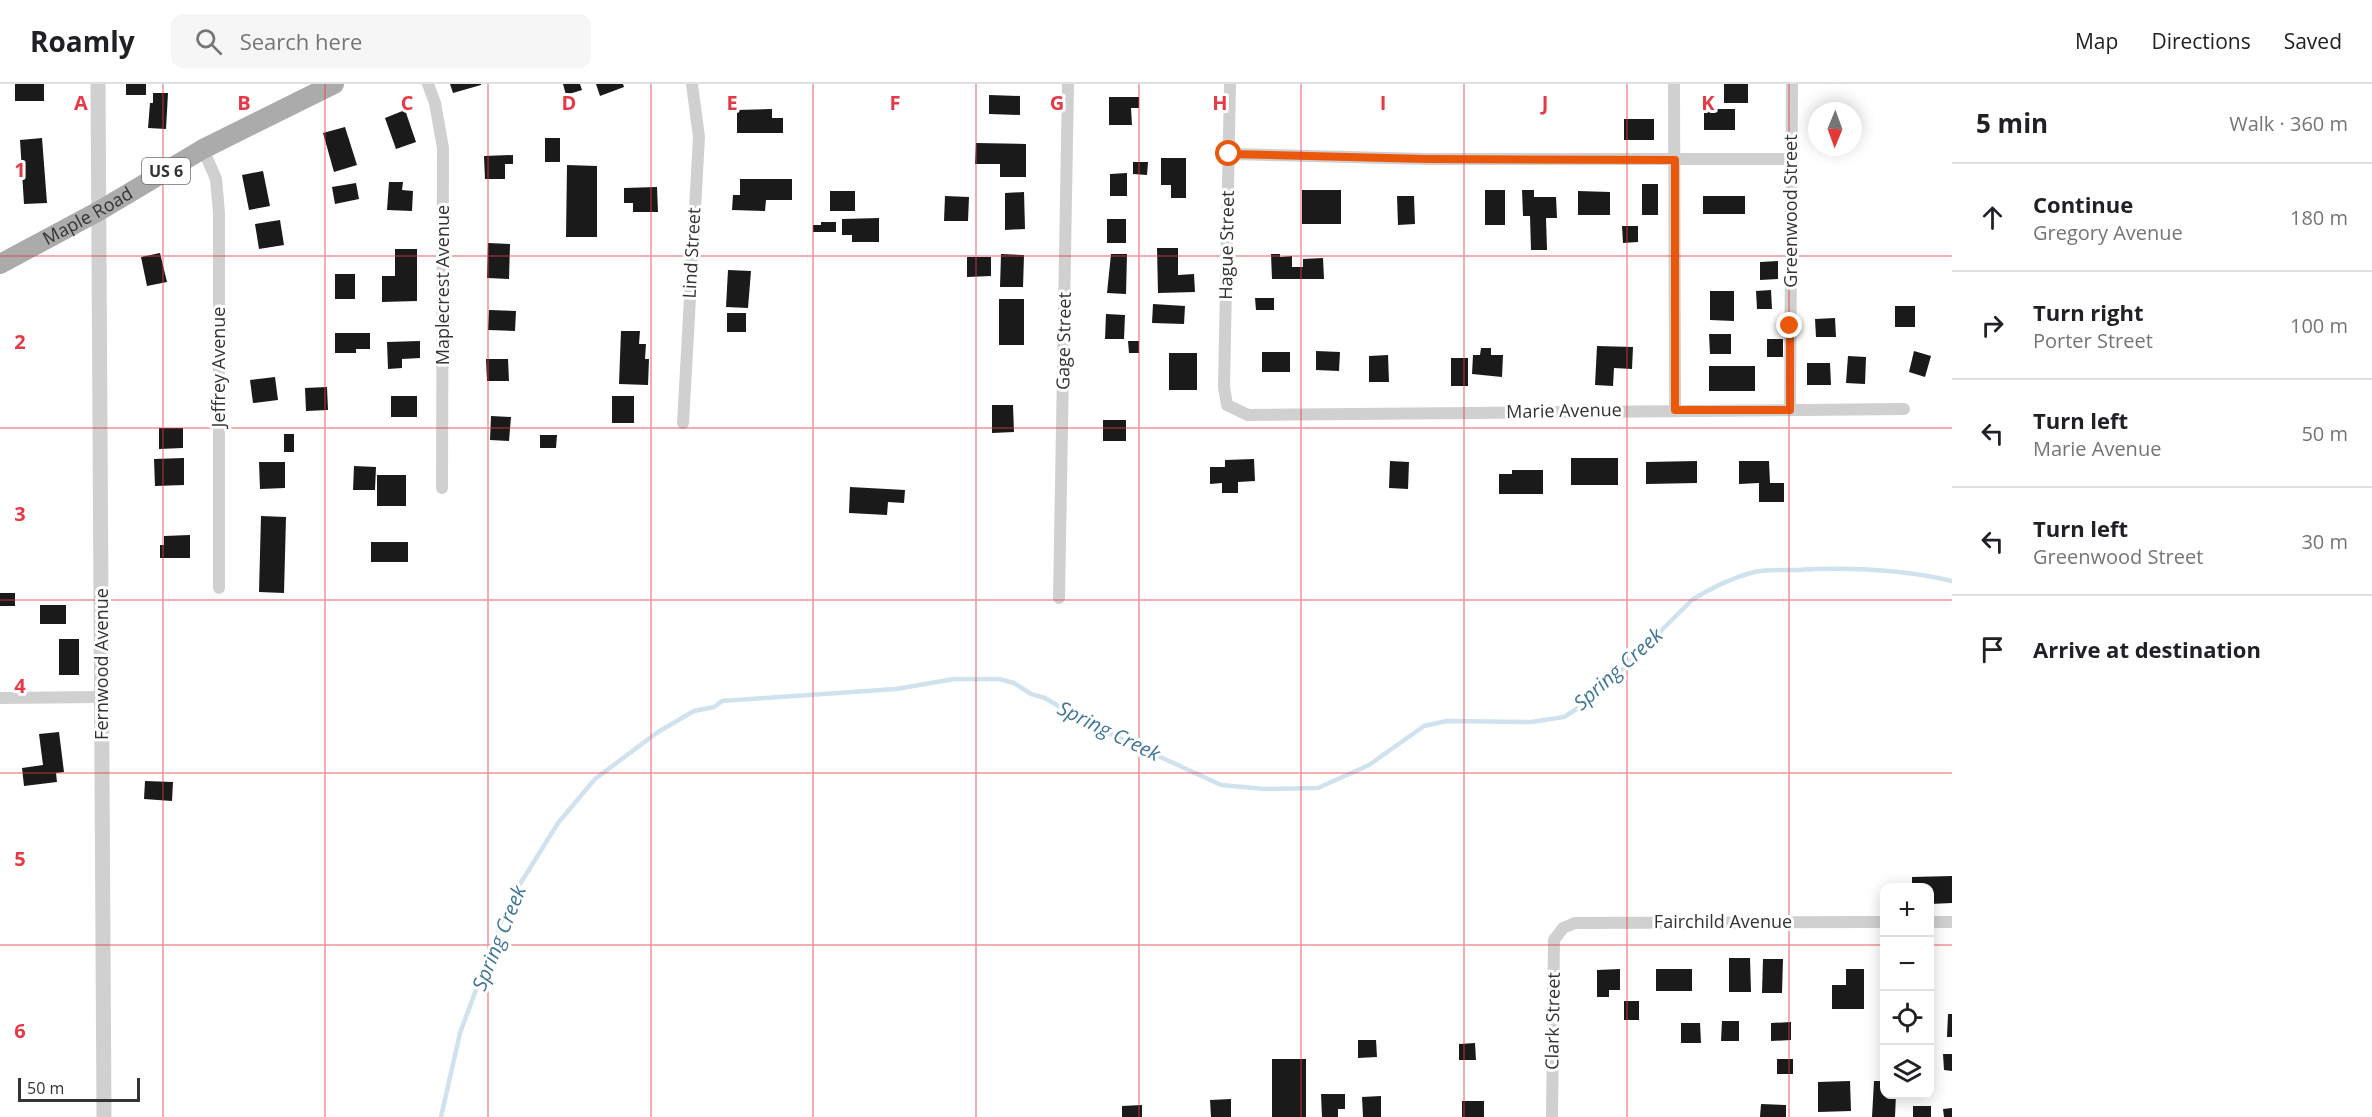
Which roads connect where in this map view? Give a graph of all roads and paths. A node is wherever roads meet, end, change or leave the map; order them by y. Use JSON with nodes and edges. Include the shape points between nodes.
{"nodes":[{"id":1,"x":98,"y":84,"type":"edge"},
{"id":2,"x":334,"y":84,"type":"edge"},
{"id":3,"x":428,"y":84,"type":"edge"},
{"id":4,"x":692,"y":84,"type":"edge"},
{"id":5,"x":1068,"y":84,"type":"edge"},
{"id":6,"x":1230,"y":84,"type":"edge"},
{"id":7,"x":1674,"y":84,"type":"edge"},
{"id":8,"x":1791,"y":84,"type":"edge"},
{"id":9,"x":202,"y":149,"type":"junction"},
{"id":10,"x":1229,"y":154,"type":"junction"},
{"id":11,"x":1791,"y":159,"type":"junction"},
{"id":12,"x":1675,"y":160,"type":"junction"},
{"id":13,"x":99,"y":211,"type":"junction"},
{"id":14,"x":0,"y":264,"type":"edge"},
{"id":15,"x":1227,"y":405,"type":"joint"},
{"id":16,"x":1904,"y":409,"type":"dead end"},
{"id":17,"x":1675,"y":410,"type":"junction"},
{"id":18,"x":1790,"y":410,"type":"junction"},
{"id":19,"x":683,"y":423,"type":"dead end"},
{"id":20,"x":442,"y":488,"type":"dead end"},
{"id":21,"x":219,"y":588,"type":"dead end"},
{"id":22,"x":1059,"y":598,"type":"dead end"},
{"id":23,"x":102,"y":697,"type":"junction"},
{"id":24,"x":0,"y":698,"type":"edge"},
{"id":25,"x":1880,"y":922,"type":"edge"},
{"id":26,"x":1934,"y":922,"type":"edge"},
{"id":27,"x":1952,"y":922,"type":"edge"},
{"id":28,"x":1563,"y":928,"type":"joint"},
{"id":29,"x":104,"y":1117,"type":"edge"},
{"id":30,"x":1552,"y":1117,"type":"edge"}],
"edges":[{"from":1,"to":13,"type":"street","name":"Fernwood Avenue"},
{"from":2,"to":9,"type":"main road","name":"Maple Road","number":"US 6"},
{"from":3,"to":20,"type":"street","name":"Maplecrest Avenue","via":[[443,148]]},
{"from":4,"to":19,"type":"street","name":"Lind Street","via":[[699,137]]},
{"from":5,"to":22,"type":"street","name":"Gage Street"},
{"from":6,"to":10,"type":"street","name":"Hague Street"},
{"from":7,"to":12,"type":"street"},
{"from":8,"to":11,"type":"street","name":"Greenwood Street"},
{"from":9,"to":13,"type":"main road","name":"Maple Road","number":"US 6"},
{"from":9,"to":21,"type":"street","name":"Jeffrey Avenue","via":[[216,179],[219,213]]},
{"from":10,"to":12,"type":"street"},
{"from":10,"to":15,"type":"street","name":"Hague Street","via":[[1224,387]]},
{"from":11,"to":12,"type":"street"},
{"from":11,"to":18,"type":"street","name":"Greenwood Street"},
{"from":12,"to":17,"type":"street"},
{"from":13,"to":14,"type":"main road","name":"Maple Road","number":"US 6"},
{"from":13,"to":23,"type":"street","name":"Fernwood Avenue"},
{"from":15,"to":17,"type":"street","name":"Marie Avenue","via":[[1248,415]]},
{"from":16,"to":18,"type":"street","name":"Marie Avenue"},
{"from":17,"to":18,"type":"street","name":"Marie Avenue"},
{"from":23,"to":24,"type":"street"},
{"from":23,"to":29,"type":"street","name":"Fernwood Avenue"},
{"from":25,"to":28,"type":"street","name":"Fairchild Avenue","via":[[1575,923]]},
{"from":26,"to":27,"type":"street"},
{"from":28,"to":30,"type":"street","name":"Clark Street","via":[[1554,940]]}]}
